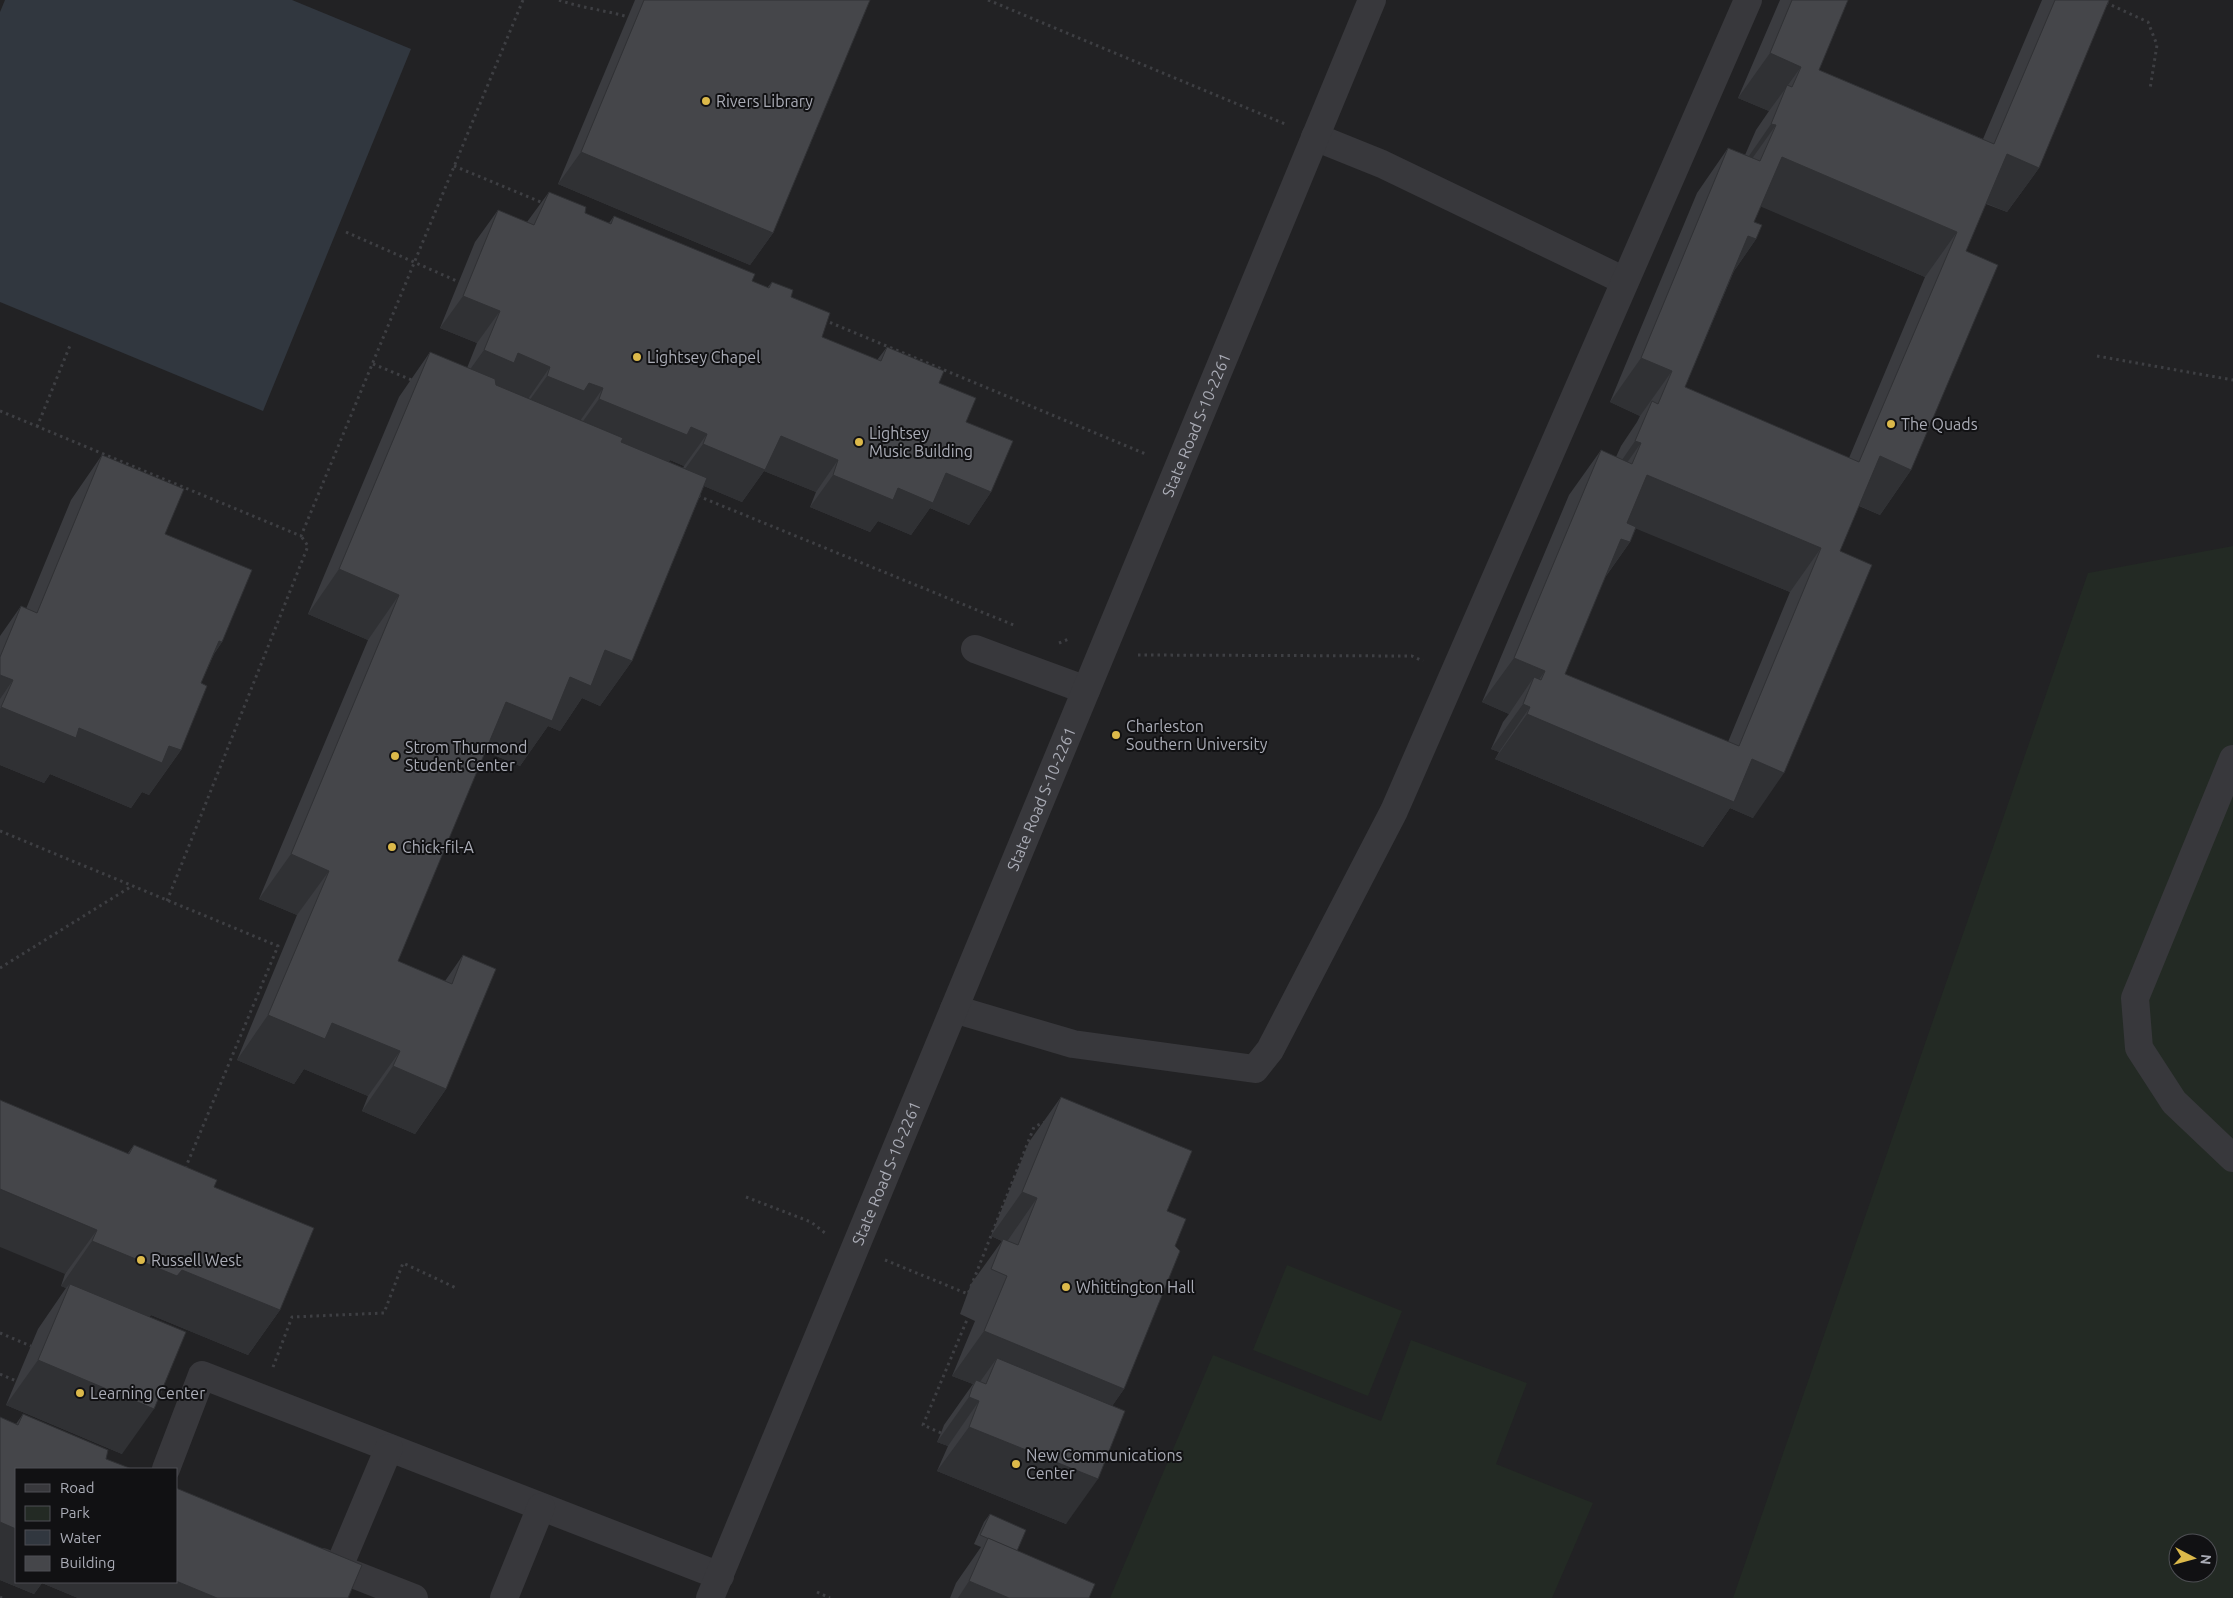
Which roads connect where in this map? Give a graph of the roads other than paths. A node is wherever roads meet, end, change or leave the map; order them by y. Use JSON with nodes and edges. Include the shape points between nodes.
{"nodes":[{"id":1,"x":1372,"y":0,"type":"edge"},
{"id":2,"x":1748,"y":0,"type":"edge"},
{"id":3,"x":1315,"y":137,"type":"junction"},
{"id":4,"x":1625,"y":281,"type":"junction"},
{"id":5,"x":975,"y":649,"type":"dead end"},
{"id":6,"x":1086,"y":690,"type":"junction"},
{"id":7,"x":2233,"y":759,"type":"edge"},
{"id":8,"x":954,"y":1009,"type":"junction"},
{"id":9,"x":2233,"y":1158,"type":"edge"},
{"id":10,"x":389,"y":1448,"type":"junction"},
{"id":11,"x":166,"y":1468,"type":"edge"},
{"id":12,"x":541,"y":1507,"type":"junction"},
{"id":13,"x":302,"y":1555,"type":"edge"},
{"id":14,"x":338,"y":1569,"type":"junction"},
{"id":15,"x":715,"y":1587,"type":"edge"},
{"id":16,"x":414,"y":1598,"type":"edge"},
{"id":17,"x":504,"y":1598,"type":"edge"}],
"edges":[{"from":1,"to":3,"type":"street","name":"State Road S-10-2261"},
{"from":2,"to":4,"type":"street"},
{"from":3,"to":4,"type":"street","via":[[1382,164]]},
{"from":3,"to":6,"type":"street","name":"State Road S-10-2261"},
{"from":4,"to":8,"type":"street","via":[[1394,811],[1270,1050],[1255,1069],[1073,1044]]},
{"from":5,"to":6,"type":"street"},
{"from":6,"to":8,"type":"street","name":"State Road S-10-2261"},
{"from":7,"to":9,"type":"street","via":[[2135,998],[2139,1048],[2174,1102]]},
{"from":8,"to":15,"type":"street","name":"State Road S-10-2261"},
{"from":10,"to":11,"type":"street","via":[[202,1375]]},
{"from":10,"to":12,"type":"street"},
{"from":10,"to":14,"type":"street"},
{"from":12,"to":15,"type":"street"},
{"from":12,"to":17,"type":"street"},
{"from":13,"to":14,"type":"street"},
{"from":14,"to":16,"type":"street"}]}
